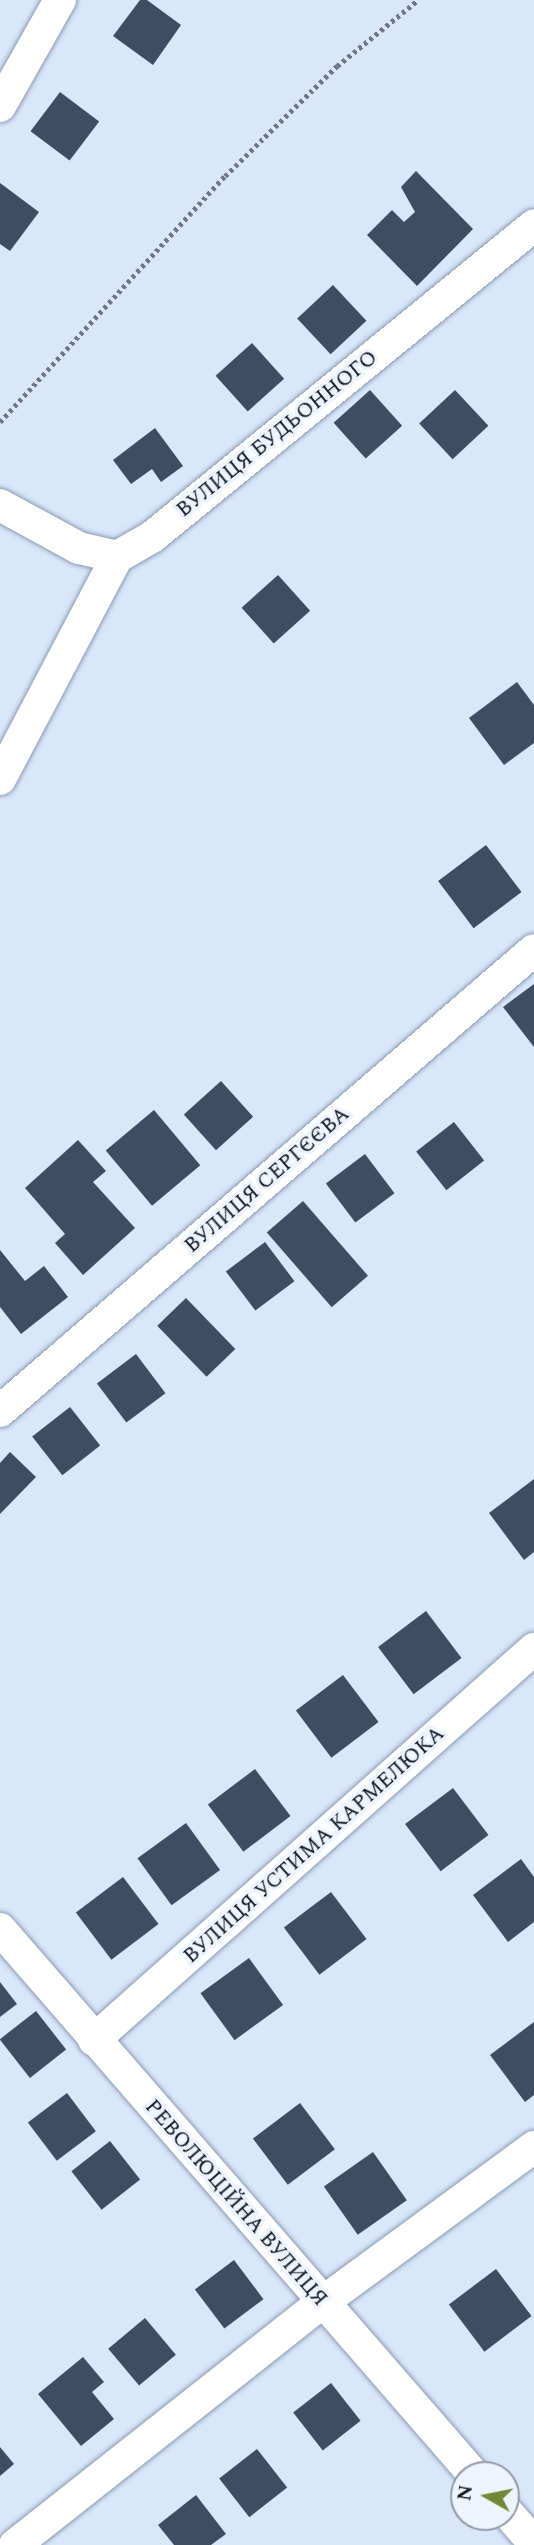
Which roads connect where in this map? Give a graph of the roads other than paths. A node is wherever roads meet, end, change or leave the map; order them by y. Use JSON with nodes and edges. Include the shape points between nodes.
{"nodes":[{"id":1,"x":61,"y":0,"type":"edge"},
{"id":2,"x":0,"y":106,"type":"edge"},
{"id":3,"x":534,"y":225,"type":"edge"},
{"id":4,"x":0,"y":505,"type":"edge"},
{"id":5,"x":117,"y":557,"type":"junction"},
{"id":6,"x":0,"y":779,"type":"edge"},
{"id":7,"x":534,"y":950,"type":"edge"},
{"id":8,"x":0,"y":1411,"type":"edge"},
{"id":9,"x":534,"y":1649,"type":"edge"},
{"id":10,"x":0,"y":1929,"type":"edge"},
{"id":11,"x":94,"y":2040,"type":"junction"},
{"id":12,"x":534,"y":2147,"type":"edge"},
{"id":13,"x":323,"y":2302,"type":"junction"},
{"id":14,"x":462,"y":2461,"type":"edge"},
{"id":15,"x":520,"y":2527,"type":"edge"},
{"id":16,"x":534,"y":2543,"type":"edge"},
{"id":17,"x":15,"y":2545,"type":"edge"}],
"edges":[{"from":1,"to":2,"type":"street"},
{"from":3,"to":5,"type":"street","name":"ВУЛИЦЯ БУДЬОННОГО","via":[[152,537]]},
{"from":4,"to":5,"type":"street","via":[[79,548]]},
{"from":5,"to":6,"type":"street"},
{"from":7,"to":8,"type":"street","name":"ВУЛИЦЯ СЕРГЄЄВА"},
{"from":9,"to":11,"type":"street","name":"ВУЛИЦЯ УСТИМА КАРМЕЛЮКА"},
{"from":10,"to":11,"type":"street","name":"РЕВОЛЮЦІЙНА ВУЛИЦЯ"},
{"from":11,"to":13,"type":"street","name":"РЕВОЛЮЦІЙНА ВУЛИЦЯ"},
{"from":12,"to":13,"type":"street"},
{"from":13,"to":14,"type":"street","name":"РЕВОЛЮЦІЙНА ВУЛИЦЯ"},
{"from":13,"to":17,"type":"street"},
{"from":15,"to":16,"type":"street"}]}
